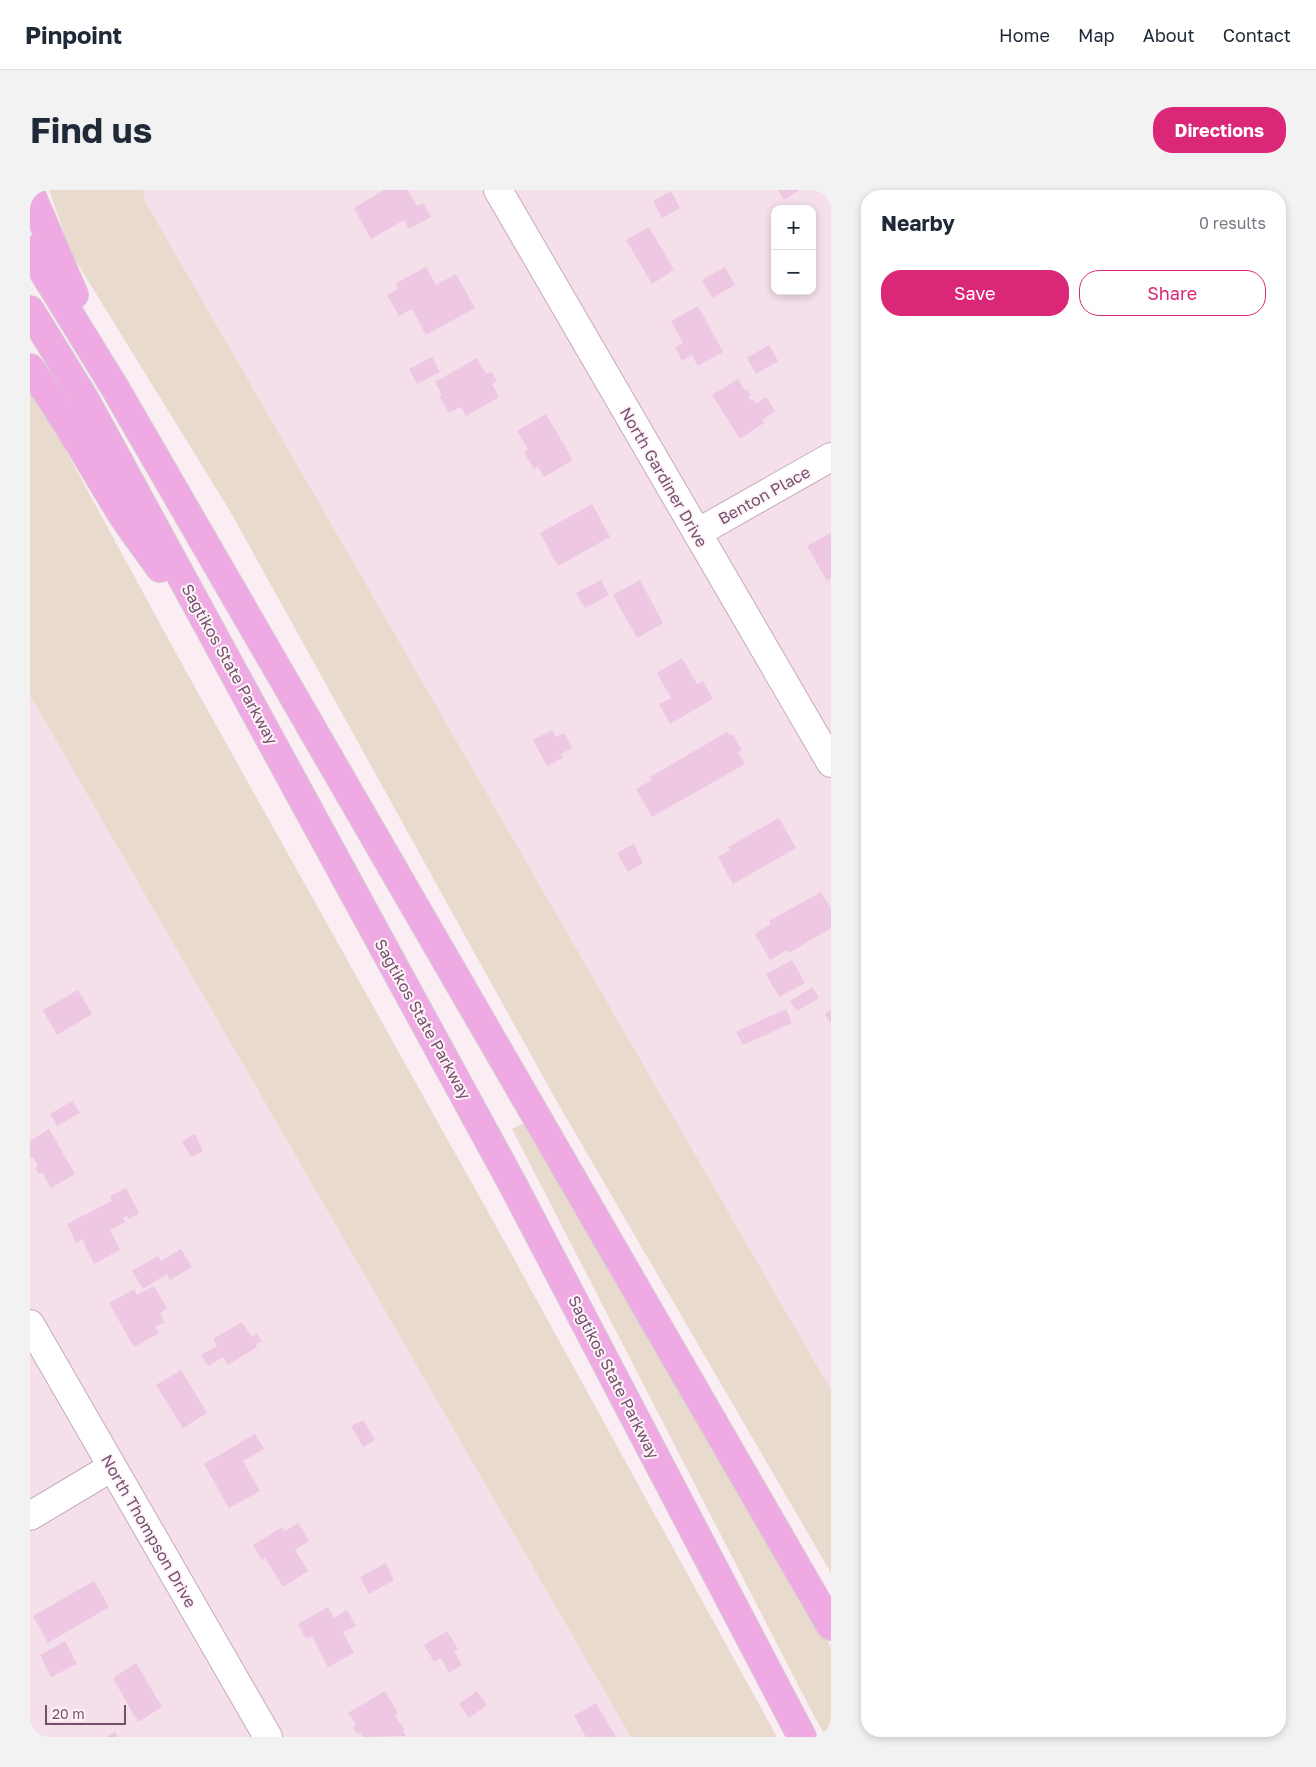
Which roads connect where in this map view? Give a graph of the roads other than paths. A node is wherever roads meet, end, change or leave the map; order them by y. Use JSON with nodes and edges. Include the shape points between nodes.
{"nodes":[{"id":1,"x":498,"y":190,"type":"edge"},
{"id":2,"x":30,"y":192,"type":"edge"},
{"id":3,"x":30,"y":250,"type":"edge"},
{"id":4,"x":30,"y":310,"type":"edge"},
{"id":5,"x":30,"y":368,"type":"edge"},
{"id":6,"x":115,"y":388,"type":"junction"},
{"id":7,"x":831,"y":457,"type":"edge"},
{"id":8,"x":697,"y":533,"type":"junction"},
{"id":9,"x":231,"y":666,"type":"junction"},
{"id":10,"x":831,"y":763,"type":"edge"},
{"id":11,"x":30,"y":1324,"type":"edge"},
{"id":12,"x":112,"y":1467,"type":"junction"},
{"id":13,"x":30,"y":1516,"type":"edge"},
{"id":14,"x":831,"y":1626,"type":"edge"},
{"id":15,"x":268,"y":1737,"type":"edge"},
{"id":16,"x":802,"y":1737,"type":"edge"}],
"edges":[{"from":1,"to":8,"type":"street","name":"North Gardiner Drive"},
{"from":2,"to":6,"type":"highway"},
{"from":3,"to":6,"type":"highway"},
{"from":4,"to":9,"type":"highway","name":"Sagtikos State Parkway","via":[[84,398]]},
{"from":5,"to":9,"type":"highway","via":[[119,511]]},
{"from":6,"to":14,"type":"highway"},
{"from":7,"to":8,"type":"street","name":"Benton Place"},
{"from":8,"to":10,"type":"street","name":"North Gardiner Drive"},
{"from":9,"to":16,"type":"highway","name":"Sagtikos State Parkway","via":[[512,1183]]},
{"from":11,"to":12,"type":"street","name":"North Thompson Drive"},
{"from":12,"to":13,"type":"street"},
{"from":12,"to":15,"type":"street","name":"North Thompson Drive"}]}
